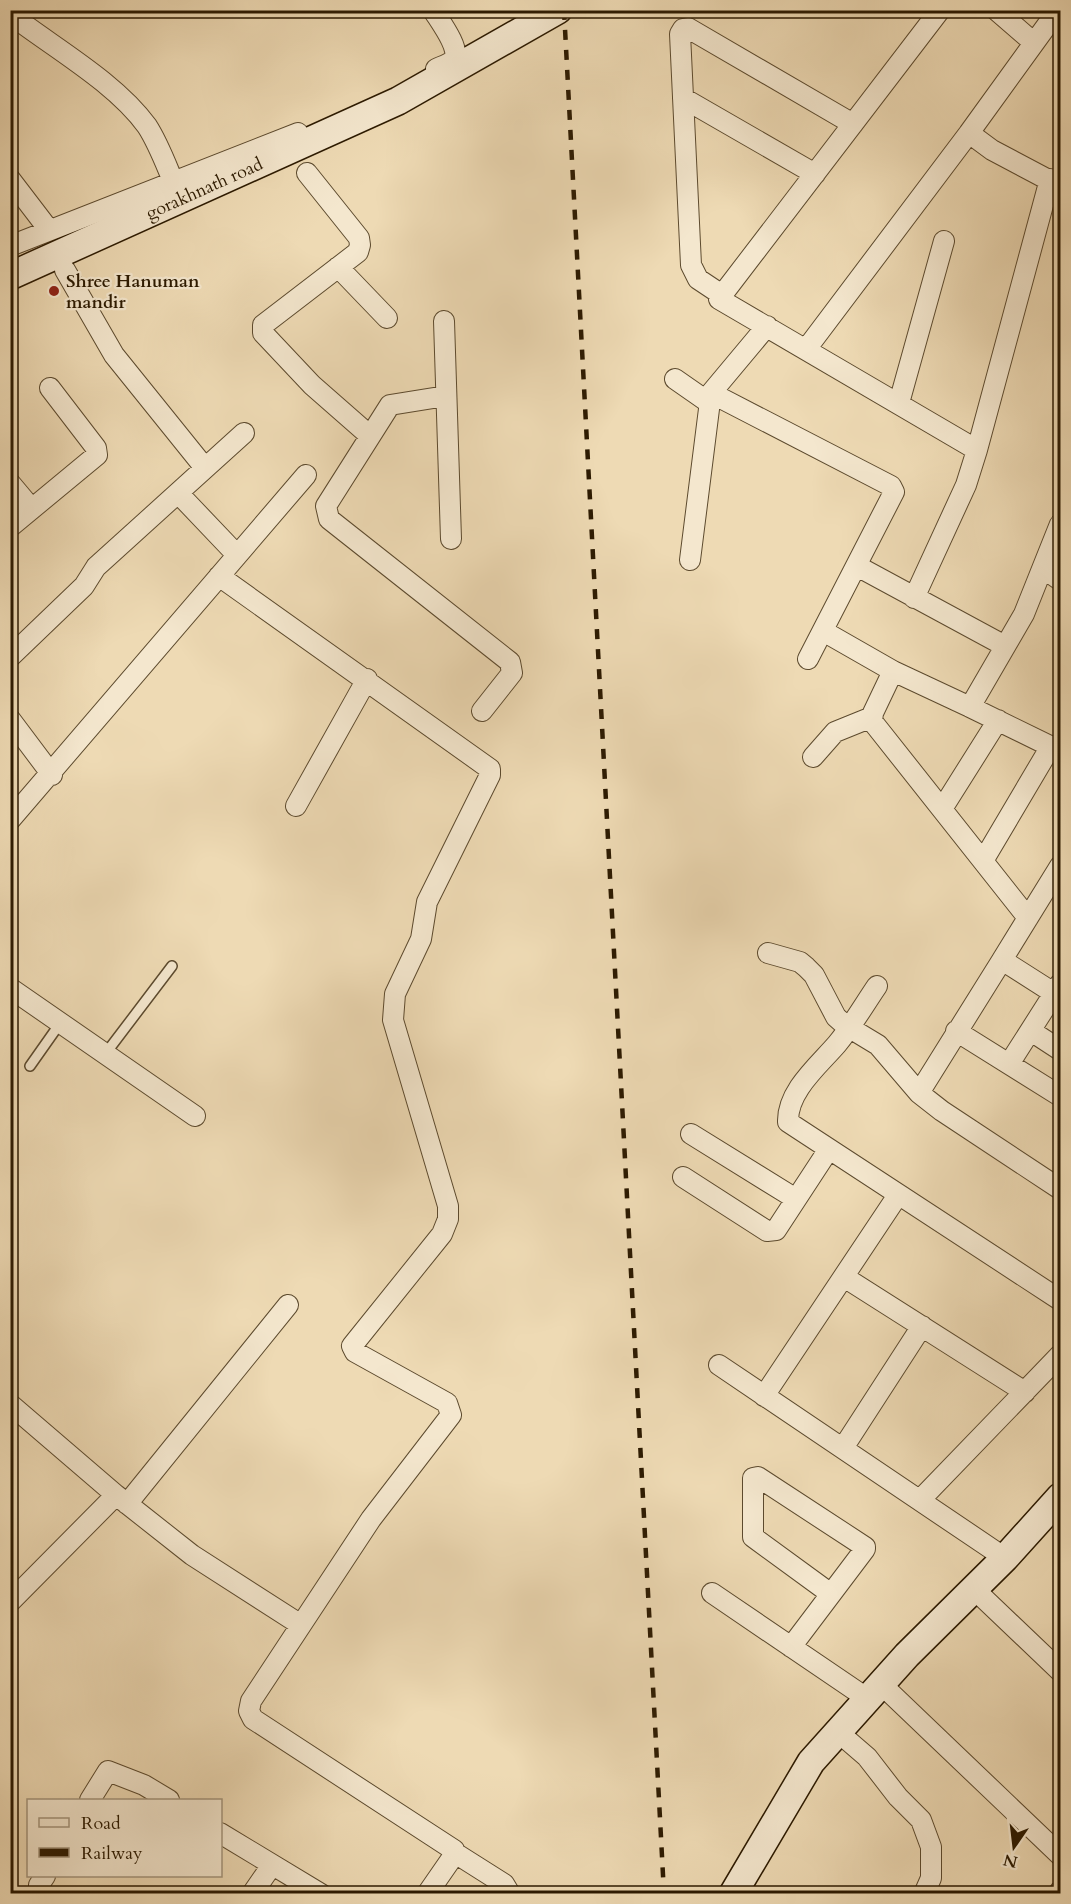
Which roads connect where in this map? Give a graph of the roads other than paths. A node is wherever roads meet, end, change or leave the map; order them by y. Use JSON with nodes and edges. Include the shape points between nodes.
{"nodes":[{"id":1,"x":433,"y":10,"type":"edge"},
{"id":2,"x":558,"y":10,"type":"edge"},
{"id":3,"x":940,"y":10,"type":"edge"},
{"id":4,"x":996,"y":10,"type":"edge"},
{"id":5,"x":1058,"y":10,"type":"edge"},
{"id":6,"x":10,"y":15,"type":"edge"},
{"id":7,"x":1033,"y":42,"type":"junction"},
{"id":8,"x":683,"y":98,"type":"junction"},
{"id":9,"x":853,"y":124,"type":"junction"},
{"id":10,"x":969,"y":133,"type":"junction"},
{"id":11,"x":307,"y":173,"type":"dead end"},
{"id":12,"x":815,"y":174,"type":"junction"},
{"id":13,"x":10,"y":179,"type":"edge"},
{"id":14,"x":172,"y":181,"type":"junction"},
{"id":15,"x":1055,"y":182,"type":"edge"},
{"id":16,"x":49,"y":230,"type":"junction"},
{"id":17,"x":944,"y":241,"type":"dead end"},
{"id":18,"x":10,"y":246,"type":"edge"},
{"id":19,"x":338,"y":267,"type":"junction"},
{"id":20,"x":65,"y":270,"type":"dead end"},
{"id":21,"x":10,"y":276,"type":"edge"},
{"id":22,"x":722,"y":295,"type":"junction"},
{"id":23,"x":387,"y":318,"type":"dead end"},
{"id":24,"x":444,"y":321,"type":"dead end"},
{"id":25,"x":767,"y":326,"type":"junction"},
{"id":26,"x":807,"y":348,"type":"junction"},
{"id":27,"x":675,"y":379,"type":"dead end"},
{"id":28,"x":50,"y":388,"type":"dead end"},
{"id":29,"x":446,"y":396,"type":"junction"},
{"id":30,"x":709,"y":398,"type":"junction"},
{"id":31,"x":899,"y":404,"type":"junction"},
{"id":32,"x":244,"y":433,"type":"dead end"},
{"id":33,"x":369,"y":435,"type":"junction"},
{"id":34,"x":977,"y":450,"type":"junction"},
{"id":35,"x":205,"y":468,"type":"junction"},
{"id":36,"x":306,"y":475,"type":"dead end"},
{"id":37,"x":10,"y":483,"type":"edge"},
{"id":38,"x":178,"y":493,"type":"junction"},
{"id":39,"x":31,"y":508,"type":"junction"},
{"id":40,"x":1060,"y":524,"type":"edge"},
{"id":41,"x":10,"y":527,"type":"edge"},
{"id":42,"x":451,"y":539,"type":"dead end"},
{"id":43,"x":237,"y":555,"type":"junction"},
{"id":44,"x":690,"y":560,"type":"dead end"},
{"id":45,"x":857,"y":566,"type":"junction"},
{"id":46,"x":1043,"y":568,"type":"junction"},
{"id":47,"x":219,"y":576,"type":"junction"},
{"id":48,"x":1060,"y":580,"type":"edge"},
{"id":49,"x":914,"y":598,"type":"junction"},
{"id":50,"x":823,"y":631,"type":"junction"},
{"id":51,"x":1005,"y":646,"type":"junction"},
{"id":52,"x":10,"y":657,"type":"edge"},
{"id":53,"x":808,"y":659,"type":"dead end"},
{"id":54,"x":894,"y":671,"type":"junction"},
{"id":55,"x":367,"y":679,"type":"junction"},
{"id":56,"x":970,"y":706,"type":"junction"},
{"id":57,"x":482,"y":711,"type":"dead end"},
{"id":58,"x":872,"y":717,"type":"junction"},
{"id":59,"x":10,"y":719,"type":"edge"},
{"id":60,"x":998,"y":720,"type":"junction"},
{"id":61,"x":1056,"y":749,"type":"edge"},
{"id":62,"x":813,"y":757,"type":"dead end"},
{"id":63,"x":52,"y":775,"type":"junction"},
{"id":64,"x":296,"y":806,"type":"dead end"},
{"id":65,"x":942,"y":809,"type":"junction"},
{"id":66,"x":10,"y":820,"type":"edge"},
{"id":67,"x":983,"y":861,"type":"junction"},
{"id":68,"x":1060,"y":866,"type":"edge"},
{"id":69,"x":1028,"y":918,"type":"junction"},
{"id":70,"x":768,"y":953,"type":"dead end"},
{"id":71,"x":1002,"y":960,"type":"junction"},
{"id":72,"x":172,"y":966,"type":"dead end"},
{"id":73,"x":877,"y":986,"type":"dead end"},
{"id":74,"x":10,"y":988,"type":"edge"},
{"id":75,"x":1059,"y":991,"type":"edge"},
{"id":76,"x":61,"y":1022,"type":"junction"},
{"id":77,"x":849,"y":1028,"type":"junction"},
{"id":78,"x":1031,"y":1030,"type":"junction"},
{"id":79,"x":956,"y":1031,"type":"junction"},
{"id":80,"x":1060,"y":1050,"type":"edge"},
{"id":81,"x":106,"y":1053,"type":"junction"},
{"id":82,"x":1009,"y":1064,"type":"junction"},
{"id":83,"x":30,"y":1066,"type":"dead end"},
{"id":84,"x":919,"y":1093,"type":"junction"},
{"id":85,"x":1060,"y":1096,"type":"edge"},
{"id":86,"x":195,"y":1116,"type":"dead end"},
{"id":87,"x":691,"y":1134,"type":"dead end"},
{"id":88,"x":829,"y":1149,"type":"junction"},
{"id":89,"x":683,"y":1177,"type":"dead end"},
{"id":90,"x":1060,"y":1190,"type":"edge"},
{"id":91,"x":898,"y":1195,"type":"junction"},
{"id":92,"x":796,"y":1199,"type":"junction"},
{"id":93,"x":844,"y":1277,"type":"junction"},
{"id":94,"x":1060,"y":1300,"type":"edge"},
{"id":95,"x":288,"y":1305,"type":"dead end"},
{"id":96,"x":922,"y":1326,"type":"junction"},
{"id":97,"x":1060,"y":1355,"type":"edge"},
{"id":98,"x":719,"y":1365,"type":"dead end"},
{"id":99,"x":1025,"y":1392,"type":"junction"},
{"id":100,"x":764,"y":1396,"type":"junction"},
{"id":101,"x":10,"y":1404,"type":"edge"},
{"id":102,"x":843,"y":1448,"type":"junction"},
{"id":103,"x":122,"y":1499,"type":"junction"},
{"id":104,"x":1060,"y":1499,"type":"edge"},
{"id":105,"x":920,"y":1500,"type":"junction"},
{"id":106,"x":1005,"y":1558,"type":"junction"},
{"id":107,"x":974,"y":1589,"type":"junction"},
{"id":108,"x":712,"y":1593,"type":"dead end"},
{"id":109,"x":831,"y":1594,"type":"junction"},
{"id":110,"x":12,"y":1597,"type":"edge"},
{"id":111,"x":301,"y":1625,"type":"junction"},
{"id":112,"x":790,"y":1647,"type":"junction"},
{"id":113,"x":1060,"y":1671,"type":"edge"},
{"id":114,"x":874,"y":1691,"type":"junction"},
{"id":115,"x":838,"y":1732,"type":"junction"},
{"id":116,"x":91,"y":1799,"type":"edge"},
{"id":117,"x":167,"y":1799,"type":"edge"},
{"id":118,"x":222,"y":1834,"type":"edge"},
{"id":119,"x":455,"y":1852,"type":"junction"},
{"id":120,"x":1060,"y":1855,"type":"edge"},
{"id":121,"x":272,"y":1865,"type":"junction"},
{"id":122,"x":252,"y":1893,"type":"edge"},
{"id":123,"x":321,"y":1893,"type":"edge"},
{"id":124,"x":427,"y":1893,"type":"edge"},
{"id":125,"x":510,"y":1893,"type":"edge"},
{"id":126,"x":733,"y":1893,"type":"edge"},
{"id":127,"x":924,"y":1893,"type":"edge"}],
"edges":[{"from":1,"to":14,"type":"street","via":[[455,47],[452,61],[310,128]]},
{"from":2,"to":21,"type":"street","name":"gorakhnath road","via":[[398,101]]},
{"from":3,"to":9,"type":"street"},
{"from":4,"to":7,"type":"street"},
{"from":5,"to":7,"type":"street"},
{"from":6,"to":14,"type":"street","via":[[133,111],[156,142]]},
{"from":7,"to":10,"type":"street"},
{"from":8,"to":9,"type":"street","via":[[680,34],[688,28]]},
{"from":8,"to":12,"type":"street"},
{"from":8,"to":22,"type":"street","via":[[691,265],[698,279]]},
{"from":9,"to":12,"type":"street"},
{"from":10,"to":15,"type":"street","via":[[1006,158]]},
{"from":10,"to":26,"type":"street"},
{"from":11,"to":19,"type":"street","via":[[358,238],[357,252]]},
{"from":12,"to":22,"type":"street"},
{"from":13,"to":16,"type":"street"},
{"from":14,"to":16,"type":"street"},
{"from":15,"to":34,"type":"street"},
{"from":16,"to":18,"type":"street"},
{"from":17,"to":31,"type":"street"},
{"from":19,"to":23,"type":"street"},
{"from":19,"to":33,"type":"street","via":[[262,329],[312,386]]},
{"from":20,"to":35,"type":"street","via":[[114,355]]},
{"from":22,"to":25,"type":"street","via":[[719,299]]},
{"from":24,"to":29,"type":"street"},
{"from":25,"to":26,"type":"street"},
{"from":25,"to":30,"type":"street"},
{"from":26,"to":31,"type":"street"},
{"from":27,"to":30,"type":"street"},
{"from":28,"to":39,"type":"street","via":[[96,448],[97,455]]},
{"from":29,"to":33,"type":"street","via":[[390,405]]},
{"from":29,"to":42,"type":"street"},
{"from":30,"to":44,"type":"street"},
{"from":30,"to":45,"type":"street","via":[[891,486],[894,497]]},
{"from":31,"to":34,"type":"street"},
{"from":32,"to":35,"type":"street"},
{"from":33,"to":57,"type":"street","via":[[326,506],[326,513],[510,662],[512,673]]},
{"from":34,"to":49,"type":"street","via":[[966,485]]},
{"from":35,"to":38,"type":"street"},
{"from":36,"to":43,"type":"street"},
{"from":37,"to":39,"type":"street"},
{"from":38,"to":43,"type":"street"},
{"from":38,"to":52,"type":"street","via":[[96,567],[84,586]]},
{"from":39,"to":41,"type":"street"},
{"from":40,"to":46,"type":"street"},
{"from":43,"to":47,"type":"street"},
{"from":45,"to":49,"type":"street"},
{"from":45,"to":50,"type":"street"},
{"from":46,"to":48,"type":"street"},
{"from":46,"to":51,"type":"street","via":[[1024,614]]},
{"from":47,"to":55,"type":"street"},
{"from":47,"to":63,"type":"street"},
{"from":49,"to":51,"type":"street"},
{"from":50,"to":53,"type":"street"},
{"from":50,"to":54,"type":"street"},
{"from":51,"to":56,"type":"street"},
{"from":54,"to":56,"type":"street"},
{"from":54,"to":58,"type":"street"},
{"from":55,"to":64,"type":"street"},
{"from":55,"to":111,"type":"street","via":[[486,765],[490,775],[428,902],[421,939],[392,1008],[448,1206],[448,1219],[442,1234],[352,1346],[355,1352],[447,1403],[451,1415],[371,1519]]},
{"from":56,"to":60,"type":"street"},
{"from":58,"to":62,"type":"street","via":[[835,732]]},
{"from":58,"to":65,"type":"street"},
{"from":59,"to":63,"type":"street"},
{"from":60,"to":61,"type":"street"},
{"from":60,"to":65,"type":"street"},
{"from":61,"to":67,"type":"street"},
{"from":63,"to":66,"type":"street"},
{"from":65,"to":67,"type":"street"},
{"from":67,"to":69,"type":"street"},
{"from":68,"to":69,"type":"street"},
{"from":69,"to":71,"type":"street"},
{"from":70,"to":77,"type":"street","via":[[806,967],[830,1009]]},
{"from":71,"to":75,"type":"street"},
{"from":71,"to":79,"type":"street"},
{"from":72,"to":81,"type":"lane"},
{"from":73,"to":77,"type":"street"},
{"from":74,"to":76,"type":"street"},
{"from":75,"to":78,"type":"street"},
{"from":76,"to":81,"type":"street"},
{"from":76,"to":83,"type":"lane"},
{"from":77,"to":84,"type":"street","via":[[878,1045]]},
{"from":77,"to":88,"type":"street","via":[[808,1074],[788,1117],[788,1122]]},
{"from":78,"to":80,"type":"street"},
{"from":78,"to":82,"type":"street"},
{"from":79,"to":82,"type":"street"},
{"from":79,"to":84,"type":"street"},
{"from":81,"to":86,"type":"street"},
{"from":82,"to":85,"type":"street"},
{"from":84,"to":90,"type":"street"},
{"from":87,"to":92,"type":"street"},
{"from":88,"to":91,"type":"street"},
{"from":88,"to":92,"type":"street"},
{"from":89,"to":92,"type":"street","via":[[767,1231],[776,1230]]},
{"from":91,"to":93,"type":"street"},
{"from":91,"to":94,"type":"street"},
{"from":93,"to":96,"type":"street"},
{"from":93,"to":100,"type":"street"},
{"from":95,"to":103,"type":"street"},
{"from":96,"to":99,"type":"street"},
{"from":96,"to":102,"type":"street"},
{"from":97,"to":99,"type":"street"},
{"from":98,"to":100,"type":"street"},
{"from":99,"to":105,"type":"street"},
{"from":100,"to":102,"type":"street"},
{"from":101,"to":103,"type":"street"},
{"from":102,"to":105,"type":"street"},
{"from":103,"to":110,"type":"street"},
{"from":103,"to":111,"type":"street","via":[[192,1555]]},
{"from":104,"to":106,"type":"street"},
{"from":105,"to":106,"type":"street"},
{"from":106,"to":107,"type":"street"},
{"from":107,"to":113,"type":"street"},
{"from":107,"to":114,"type":"street"},
{"from":108,"to":112,"type":"street"},
{"from":109,"to":109,"type":"street","via":[[865,1550],[864,1543],[758,1477],[753,1478],[753,1537]]},
{"from":109,"to":112,"type":"street"},
{"from":111,"to":119,"type":"street","via":[[251,1701],[249,1711],[254,1719]]},
{"from":112,"to":114,"type":"street"},
{"from":114,"to":115,"type":"street"},
{"from":114,"to":120,"type":"street"},
{"from":115,"to":126,"type":"street","via":[[810,1762]]},
{"from":115,"to":127,"type":"street","via":[[871,1762],[921,1820],[931,1847],[931,1878]]},
{"from":116,"to":117,"type":"street","via":[[108,1771]]},
{"from":118,"to":121,"type":"street"},
{"from":119,"to":124,"type":"street"},
{"from":119,"to":125,"type":"street","via":[[504,1884]]},
{"from":121,"to":122,"type":"street"},
{"from":121,"to":123,"type":"street"}]}
